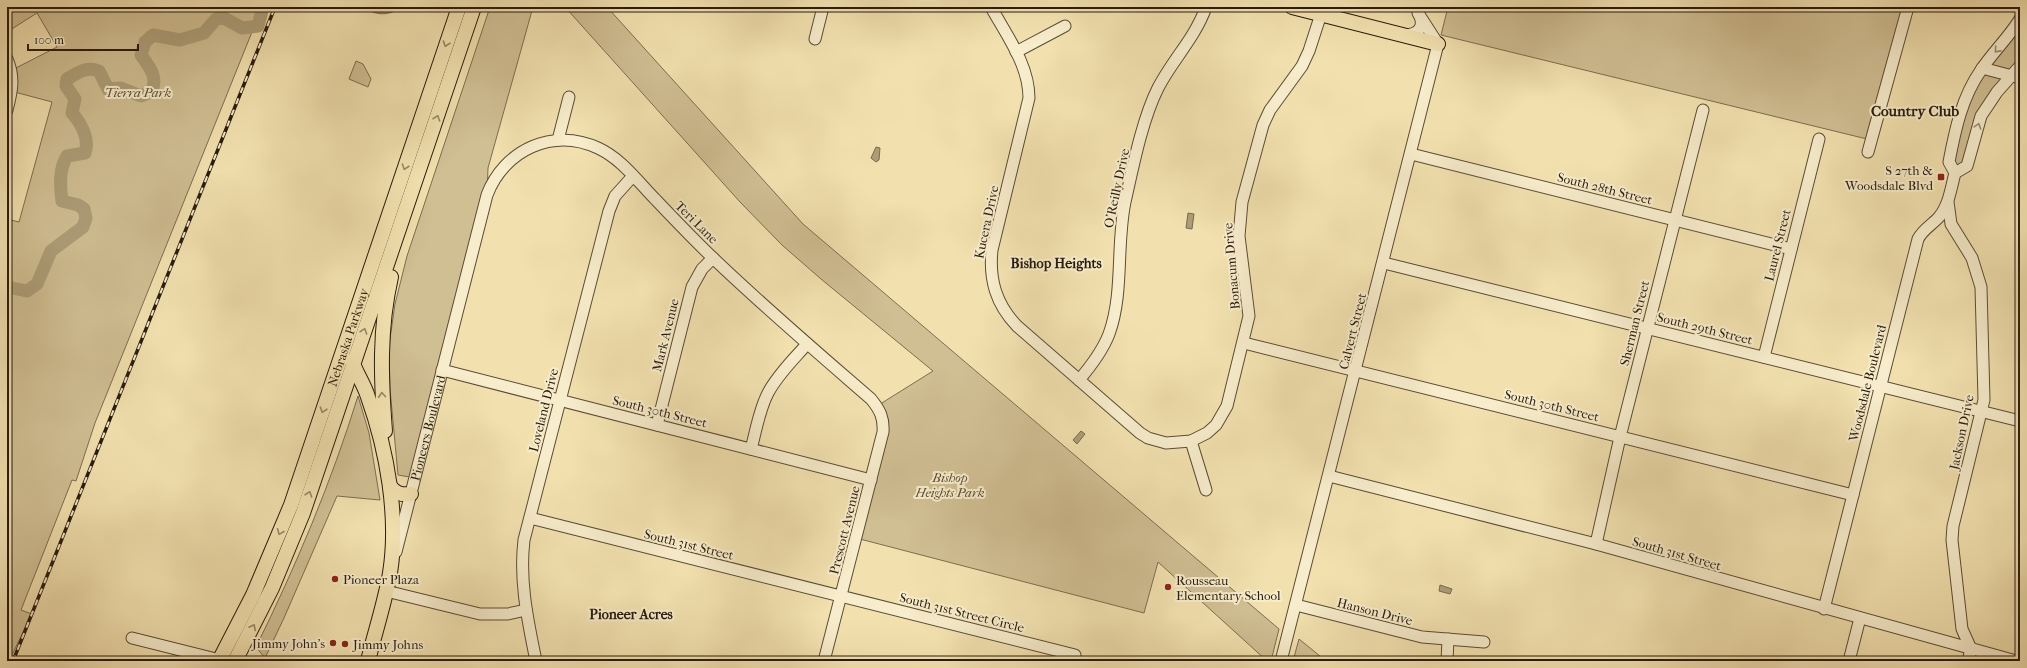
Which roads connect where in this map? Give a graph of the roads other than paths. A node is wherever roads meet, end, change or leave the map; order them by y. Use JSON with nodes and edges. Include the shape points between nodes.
{"nodes":[{"id":1,"x":459,"y":7,"type":"edge"},
{"id":2,"x":474,"y":7,"type":"edge"},
{"id":3,"x":823,"y":7,"type":"edge"},
{"id":4,"x":991,"y":7,"type":"edge"},
{"id":5,"x":1206,"y":7,"type":"edge"},
{"id":6,"x":1292,"y":7,"type":"edge"},
{"id":7,"x":1908,"y":7,"type":"edge"},
{"id":8,"x":1417,"y":10,"type":"edge"},
{"id":9,"x":1321,"y":14,"type":"junction"},
{"id":10,"x":2020,"y":19,"type":"edge"},
{"id":11,"x":1065,"y":26,"type":"dead end"},
{"id":12,"x":1405,"y":35,"type":"junction"},
{"id":13,"x":815,"y":40,"type":"dead end"},
{"id":14,"x":1438,"y":44,"type":"junction"},
{"id":15,"x":1016,"y":52,"type":"junction"},
{"id":16,"x":7,"y":58,"type":"edge"},
{"id":17,"x":2020,"y":66,"type":"edge"},
{"id":18,"x":1982,"y":68,"type":"junction"},
{"id":19,"x":2015,"y":76,"type":"edge"},
{"id":20,"x":569,"y":97,"type":"dead end"},
{"id":21,"x":7,"y":110,"type":"edge"},
{"id":22,"x":1703,"y":110,"type":"dead end"},
{"id":23,"x":1818,"y":139,"type":"dead end"},
{"id":24,"x":558,"y":140,"type":"junction"},
{"id":25,"x":1868,"y":152,"type":"dead end"},
{"id":26,"x":1411,"y":154,"type":"junction"},
{"id":27,"x":1955,"y":173,"type":"junction"},
{"id":28,"x":633,"y":176,"type":"junction"},
{"id":29,"x":411,"y":195,"type":"junction"},
{"id":30,"x":488,"y":195,"type":"joint"},
{"id":31,"x":1948,"y":201,"type":"junction"},
{"id":32,"x":1674,"y":220,"type":"junction"},
{"id":33,"x":1791,"y":249,"type":"junction"},
{"id":34,"x":713,"y":258,"type":"junction"},
{"id":35,"x":1384,"y":262,"type":"junction"},
{"id":36,"x":365,"y":286,"type":"junction"},
{"id":37,"x":1647,"y":328,"type":"junction"},
{"id":38,"x":1244,"y":343,"type":"junction"},
{"id":39,"x":807,"y":344,"type":"junction"},
{"id":40,"x":1764,"y":357,"type":"junction"},
{"id":41,"x":353,"y":365,"type":"junction"},
{"id":42,"x":442,"y":370,"type":"junction"},
{"id":43,"x":1356,"y":371,"type":"junction"},
{"id":44,"x":1079,"y":380,"type":"junction"},
{"id":45,"x":1880,"y":387,"type":"junction"},
{"id":46,"x":560,"y":400,"type":"junction"},
{"id":47,"x":877,"y":406,"type":"joint"},
{"id":48,"x":1982,"y":411,"type":"junction"},
{"id":49,"x":2020,"y":421,"type":"edge"},
{"id":50,"x":657,"y":425,"type":"junction"},
{"id":51,"x":1620,"y":437,"type":"junction"},
{"id":52,"x":1191,"y":441,"type":"junction"},
{"id":53,"x":751,"y":449,"type":"junction"},
{"id":54,"x":1329,"y":476,"type":"junction"},
{"id":55,"x":871,"y":480,"type":"junction"},
{"id":56,"x":389,"y":481,"type":"junction"},
{"id":57,"x":1206,"y":490,"type":"dead end"},
{"id":58,"x":411,"y":494,"type":"junction"},
{"id":59,"x":1853,"y":495,"type":"junction"},
{"id":60,"x":530,"y":518,"type":"junction"},
{"id":61,"x":1596,"y":544,"type":"junction"},
{"id":62,"x":390,"y":574,"type":"junction"},
{"id":63,"x":386,"y":591,"type":"junction"},
{"id":64,"x":841,"y":597,"type":"junction"},
{"id":65,"x":1296,"y":605,"type":"junction"},
{"id":66,"x":1824,"y":609,"type":"junction"},
{"id":67,"x":526,"y":610,"type":"junction"},
{"id":68,"x":1860,"y":618,"type":"junction"},
{"id":69,"x":132,"y":638,"type":"dead end"},
{"id":70,"x":1448,"y":639,"type":"junction"},
{"id":71,"x":1484,"y":642,"type":"dead end"},
{"id":72,"x":1971,"y":649,"type":"junction"},
{"id":73,"x":1075,"y":655,"type":"dead end"},
{"id":74,"x":222,"y":661,"type":"edge"},
{"id":75,"x":235,"y":661,"type":"edge"},
{"id":76,"x":368,"y":661,"type":"edge"},
{"id":77,"x":536,"y":661,"type":"edge"},
{"id":78,"x":824,"y":661,"type":"edge"},
{"id":79,"x":1281,"y":661,"type":"edge"},
{"id":80,"x":1447,"y":661,"type":"edge"},
{"id":81,"x":1849,"y":661,"type":"edge"},
{"id":82,"x":1968,"y":661,"type":"edge"},
{"id":83,"x":2016,"y":661,"type":"edge"}],
"edges":[{"from":1,"to":36,"type":"main road","name":"Nebraska Parkway","one_way":true},
{"from":29,"to":2,"type":"main road","name":"Nebraska Parkway","one_way":true},
{"from":3,"to":13,"type":"street"},
{"from":4,"to":15,"type":"street","name":"Kucera Drive"},
{"from":5,"to":44,"type":"street","name":"O'Reilly Drive","via":[[1196,31],[1164,78],[1151,105],[1126,202],[1114,318],[1102,349]]},
{"from":6,"to":9,"type":"main road"},
{"from":7,"to":25,"type":"street"},
{"from":8,"to":12,"type":"street","via":[[1422,24],[1420,30]]},
{"from":8,"to":14,"type":"street"},
{"from":9,"to":12,"type":"main road"},
{"from":9,"to":38,"type":"street","name":"Bonacum Drive","via":[[1315,37],[1302,66],[1279,96],[1263,124],[1242,202],[1240,236],[1249,316]]},
{"from":10,"to":18,"type":"street","name":"Woodsdale Boulevard","one_way":true},
{"from":11,"to":15,"type":"street"},
{"from":12,"to":14,"type":"main road"},
{"from":14,"to":26,"type":"street","name":"Calvert Street"},
{"from":15,"to":44,"type":"street","name":"Kucera Drive","via":[[1027,76],[1029,98],[992,250],[991,276],[997,298],[1009,318]]},
{"from":16,"to":21,"type":"street","via":[[13,78]]},
{"from":17,"to":19,"type":"street"},
{"from":18,"to":19,"type":"street"},
{"from":18,"to":27,"type":"street","name":"Woodsdale Boulevard","via":[[1966,96],[1958,120],[1949,162]]},
{"from":27,"to":19,"type":"street","one_way":true,"via":[[1967,166],[1982,116],[1989,102]]},
{"from":20,"to":24,"type":"street"},
{"from":22,"to":32,"type":"street","name":"Sherman Street"},
{"from":23,"to":33,"type":"street","name":"Laurel Street"},
{"from":24,"to":28,"type":"street","name":"Teri Lane","via":[[574,141],[597,148],[620,162]]},
{"from":24,"to":30,"type":"street","name":"Teri Lane","via":[[535,145],[519,153],[503,167]]},
{"from":26,"to":32,"type":"street","name":"South 28th Street"},
{"from":26,"to":35,"type":"street","name":"Calvert Street"},
{"from":27,"to":31,"type":"street","name":"Woodsdale Boulevard"},
{"from":28,"to":34,"type":"street","name":"Teri Lane"},
{"from":28,"to":46,"type":"street","name":"Loveland Drive","via":[[615,196],[609,211]]},
{"from":41,"to":29,"type":"main road","name":"Nebraska Parkway","one_way":true},
{"from":56,"to":29,"type":"main road","one_way":true,"via":[[381,376],[383,318]]},
{"from":30,"to":42,"type":"street","name":"Pioneers Boulevard"},
{"from":31,"to":45,"type":"street","name":"Woodsdale Boulevard","via":[[1940,216],[1918,239]]},
{"from":31,"to":48,"type":"street","name":"Jackson Drive","via":[[1947,209],[1951,224],[1972,258],[1981,287],[1984,377]]},
{"from":32,"to":33,"type":"street","name":"South 28th Street"},
{"from":32,"to":37,"type":"street","name":"Sherman Street"},
{"from":33,"to":40,"type":"street","name":"Laurel Street"},
{"from":34,"to":39,"type":"street","name":"Teri Lane"},
{"from":34,"to":50,"type":"street","name":"Mark Avenue","via":[[702,269],[692,287]]},
{"from":35,"to":37,"type":"street","name":"South 29th Street"},
{"from":35,"to":43,"type":"street","name":"Calvert Street"},
{"from":36,"to":41,"type":"main road","via":[[350,346]]},
{"from":36,"to":74,"type":"main road","name":"Nebraska Parkway","one_way":true,"via":[[281,531]]},
{"from":37,"to":40,"type":"street","name":"South 29th Street"},
{"from":37,"to":51,"type":"street","name":"Sherman Street"},
{"from":38,"to":43,"type":"street","name":"South 30th Street"},
{"from":38,"to":52,"type":"street","name":"Bonacum Drive","via":[[1222,416],[1207,433]]},
{"from":39,"to":47,"type":"street","name":"Teri Lane"},
{"from":39,"to":53,"type":"street","via":[[768,393]]},
{"from":40,"to":45,"type":"street","name":"South 29th Street"},
{"from":41,"to":56,"type":"main road","via":[[372,409]]},
{"from":75,"to":41,"type":"main road","name":"Nebraska Parkway","one_way":true,"via":[[289,550]]},
{"from":42,"to":46,"type":"street","name":"South 30th Street"},
{"from":42,"to":58,"type":"street","name":"Pioneers Boulevard"},
{"from":43,"to":51,"type":"street","name":"South 30th Street"},
{"from":43,"to":54,"type":"street","name":"Calvert Street"},
{"from":44,"to":52,"type":"street","name":"Kucera Drive","via":[[1148,438],[1166,443]]},
{"from":45,"to":48,"type":"street","name":"South 29th Street"},
{"from":45,"to":59,"type":"street","name":"Woodsdale Boulevard"},
{"from":46,"to":50,"type":"street","name":"South 30th Street"},
{"from":46,"to":60,"type":"street","name":"Loveland Drive"},
{"from":47,"to":55,"type":"street","name":"Prescott Avenue","via":[[884,423]]},
{"from":48,"to":49,"type":"street","name":"South 29th Street"},
{"from":48,"to":72,"type":"street","name":"Jackson Drive","via":[[1953,526],[1952,540],[1962,629]]},
{"from":50,"to":53,"type":"street","name":"South 30th Street"},
{"from":51,"to":59,"type":"street","name":"South 30th Street"},
{"from":51,"to":61,"type":"street","name":"Sherman Street"},
{"from":52,"to":57,"type":"street"},
{"from":53,"to":55,"type":"street","name":"South 30th Street"},
{"from":54,"to":61,"type":"street","name":"South 31st Street"},
{"from":54,"to":65,"type":"street","name":"Calvert Street"},
{"from":55,"to":64,"type":"street","name":"Prescott Avenue"},
{"from":56,"to":58,"type":"main road","via":[[393,490],[400,494]]},
{"from":56,"to":62,"type":"main road","via":[[393,527]]},
{"from":58,"to":62,"type":"street","name":"Pioneers Boulevard"},
{"from":59,"to":66,"type":"street","name":"Woodsdale Boulevard"},
{"from":60,"to":64,"type":"street","name":"South 31st Street"},
{"from":60,"to":67,"type":"street","name":"Loveland Drive","via":[[522,558],[522,586]]},
{"from":61,"to":66,"type":"street","name":"South 31st Street"},
{"from":62,"to":63,"type":"main road","name":"Pioneers Boulevard"},
{"from":63,"to":67,"type":"street","via":[[480,614],[508,614]]},
{"from":63,"to":76,"type":"main road","name":"Pioneers Boulevard"},
{"from":64,"to":73,"type":"street","name":"South 31st Street Circle"},
{"from":64,"to":78,"type":"street","name":"Prescott Avenue"},
{"from":65,"to":70,"type":"street","name":"Hanson Drive","via":[[1404,633]]},
{"from":65,"to":79,"type":"street","name":"Calvert Street"},
{"from":66,"to":68,"type":"street","name":"South 31st Street"},
{"from":67,"to":77,"type":"street","name":"Loveland Drive"},
{"from":68,"to":72,"type":"street","name":"South 31st Street"},
{"from":68,"to":81,"type":"street"},
{"from":69,"to":74,"type":"street"},
{"from":70,"to":71,"type":"street","name":"Hanson Drive"},
{"from":70,"to":80,"type":"street"},
{"from":72,"to":82,"type":"street"},
{"from":72,"to":83,"type":"street","name":"South 31st Street"}]}
